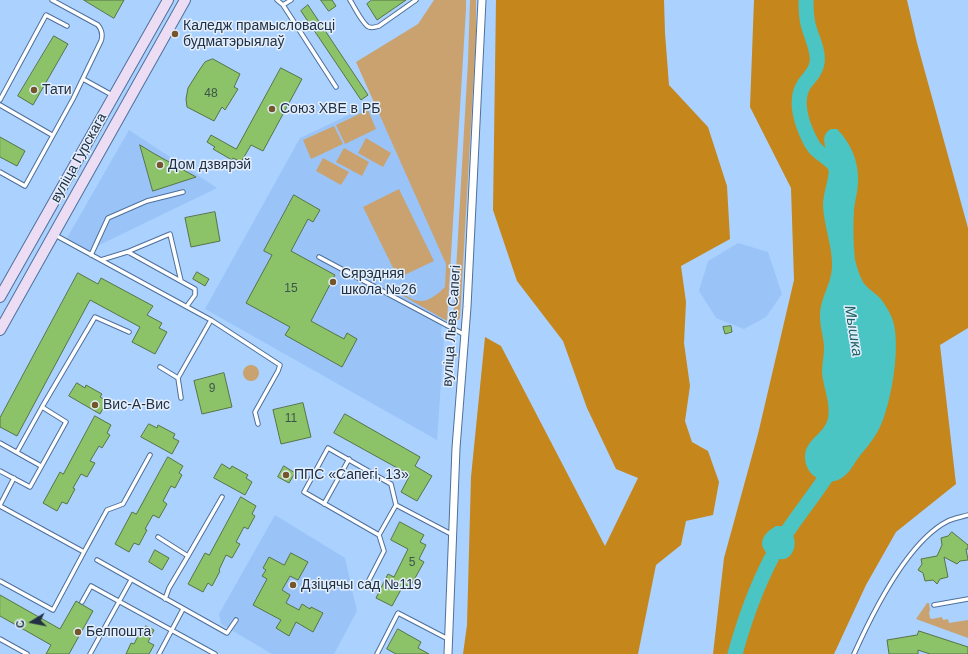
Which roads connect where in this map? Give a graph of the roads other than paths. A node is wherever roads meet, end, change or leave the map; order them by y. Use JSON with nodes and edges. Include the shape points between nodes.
{"nodes":[{"id":1,"x":52,"y":0,"type":"edge"},
{"id":2,"x":168,"y":0,"type":"edge"},
{"id":3,"x":185,"y":0,"type":"edge"},
{"id":4,"x":277,"y":0,"type":"edge"},
{"id":5,"x":291,"y":0,"type":"edge"},
{"id":6,"x":350,"y":0,"type":"edge"},
{"id":7,"x":416,"y":0,"type":"edge"},
{"id":8,"x":482,"y":0,"type":"edge"},
{"id":9,"x":283,"y":5,"type":"junction"},
{"id":10,"x":67,"y":26,"type":"dead end"},
{"id":11,"x":84,"y":79,"type":"junction"},
{"id":12,"x":336,"y":87,"type":"dead end"},
{"id":13,"x":113,"y":96,"type":"junction"},
{"id":14,"x":0,"y":100,"type":"edge"},
{"id":15,"x":0,"y":104,"type":"edge"},
{"id":16,"x":120,"y":114,"type":"junction"},
{"id":17,"x":52,"y":135,"type":"junction"},
{"id":18,"x":0,"y":172,"type":"edge"},
{"id":19,"x":182,"y":192,"type":"dead end"},
{"id":20,"x":39,"y":226,"type":"junction"},
{"id":21,"x":53,"y":234,"type":"junction"},
{"id":22,"x":128,"y":252,"type":"junction"},
{"id":23,"x":91,"y":254,"type":"junction"},
{"id":24,"x":319,"y":257,"type":"dead end"},
{"id":25,"x":101,"y":260,"type":"junction"},
{"id":26,"x":181,"y":281,"type":"junction"},
{"id":27,"x":0,"y":297,"type":"edge"},
{"id":28,"x":187,"y":306,"type":"junction"},
{"id":29,"x":211,"y":320,"type":"junction"},
{"id":30,"x":0,"y":330,"type":"edge"},
{"id":31,"x":129,"y":332,"type":"dead end"},
{"id":32,"x":466,"y":336,"type":"junction"},
{"id":33,"x":160,"y":368,"type":"dead end"},
{"id":34,"x":178,"y":378,"type":"junction"},
{"id":35,"x":181,"y":398,"type":"dead end"},
{"id":36,"x":42,"y":407,"type":"junction"},
{"id":37,"x":258,"y":424,"type":"dead end"},
{"id":38,"x":0,"y":443,"type":"edge"},
{"id":39,"x":17,"y":452,"type":"junction"},
{"id":40,"x":150,"y":455,"type":"dead end"},
{"id":41,"x":349,"y":460,"type":"junction"},
{"id":42,"x":41,"y":466,"type":"junction"},
{"id":43,"x":0,"y":471,"type":"edge"},
{"id":44,"x":14,"y":478,"type":"junction"},
{"id":45,"x":222,"y":497,"type":"dead end"},
{"id":46,"x":324,"y":504,"type":"junction"},
{"id":47,"x":396,"y":505,"type":"junction"},
{"id":48,"x":0,"y":506,"type":"edge"},
{"id":49,"x":968,"y":515,"type":"edge"},
{"id":50,"x":379,"y":535,"type":"junction"},
{"id":51,"x":454,"y":536,"type":"junction"},
{"id":52,"x":158,"y":537,"type":"dead end"},
{"id":53,"x":84,"y":552,"type":"junction"},
{"id":54,"x":188,"y":556,"type":"junction"},
{"id":55,"x":97,"y":560,"type":"dead end"},
{"id":56,"x":131,"y":580,"type":"junction"},
{"id":57,"x":0,"y":581,"type":"edge"},
{"id":58,"x":368,"y":582,"type":"dead end"},
{"id":59,"x":165,"y":599,"type":"junction"},
{"id":60,"x":968,"y":599,"type":"edge"},
{"id":61,"x":120,"y":600,"type":"junction"},
{"id":62,"x":82,"y":602,"type":"dead end"},
{"id":63,"x":934,"y":605,"type":"dead end"},
{"id":64,"x":184,"y":609,"type":"junction"},
{"id":65,"x":236,"y":620,"type":"dead end"},
{"id":66,"x":172,"y":630,"type":"junction"},
{"id":67,"x":0,"y":639,"type":"edge"},
{"id":68,"x":448,"y":639,"type":"junction"},
{"id":69,"x":27,"y":654,"type":"edge"},
{"id":70,"x":90,"y":654,"type":"edge"},
{"id":71,"x":159,"y":654,"type":"edge"},
{"id":72,"x":215,"y":654,"type":"edge"},
{"id":73,"x":378,"y":654,"type":"edge"},
{"id":74,"x":448,"y":654,"type":"edge"},
{"id":75,"x":854,"y":654,"type":"edge"}],
"edges":[{"from":1,"to":11,"type":"lane","via":[[101,28],[101,41]]},
{"from":2,"to":13,"type":"main road","name":"вуліца Гурскага"},
{"from":3,"to":16,"type":"main road","name":"вуліца Гурскага"},
{"from":4,"to":9,"type":"lane"},
{"from":5,"to":9,"type":"lane"},
{"from":6,"to":7,"type":"lane","via":[[365,24],[374,27]]},
{"from":8,"to":32,"type":"street","name":"вуліца Льва Сапегі"},
{"from":9,"to":12,"type":"lane"},
{"from":10,"to":14,"type":"lane","via":[[46,15]]},
{"from":11,"to":13,"type":"lane"},
{"from":11,"to":17,"type":"lane"},
{"from":13,"to":16,"type":"main road"},
{"from":13,"to":20,"type":"main road","name":"вуліца Гурскага"},
{"from":15,"to":17,"type":"lane"},
{"from":16,"to":21,"type":"main road","name":"вуліца Гурскага"},
{"from":17,"to":18,"type":"lane","via":[[25,186]]},
{"from":19,"to":23,"type":"lane","via":[[147,201],[108,218]]},
{"from":20,"to":21,"type":"main road"},
{"from":20,"to":27,"type":"main road","name":"вуліца Гурскага"},
{"from":21,"to":23,"type":"lane"},
{"from":21,"to":30,"type":"main road","name":"вуліца Гурскага"},
{"from":22,"to":25,"type":"lane"},
{"from":22,"to":26,"type":"lane"},
{"from":22,"to":26,"type":"lane","via":[[170,234]]},
{"from":23,"to":25,"type":"lane"},
{"from":24,"to":32,"type":"lane"},
{"from":25,"to":28,"type":"lane"},
{"from":26,"to":28,"type":"lane","via":[[195,289],[195,295]]},
{"from":28,"to":29,"type":"lane"},
{"from":29,"to":34,"type":"lane"},
{"from":29,"to":37,"type":"lane","via":[[280,365],[255,412]]},
{"from":31,"to":36,"type":"lane","via":[[95,317]]},
{"from":32,"to":51,"type":"street","name":"вуліца Льва Сапегі","via":[[456,448]]},
{"from":33,"to":34,"type":"lane"},
{"from":34,"to":35,"type":"lane"},
{"from":36,"to":39,"type":"lane"},
{"from":36,"to":42,"type":"lane","via":[[66,422]]},
{"from":38,"to":39,"type":"lane"},
{"from":39,"to":42,"type":"lane"},
{"from":40,"to":53,"type":"lane","via":[[123,504],[107,510]]},
{"from":41,"to":46,"type":"lane"},
{"from":41,"to":46,"type":"lane","via":[[328,448],[304,492]]},
{"from":41,"to":47,"type":"lane","via":[[391,484]]},
{"from":42,"to":44,"type":"lane","via":[[30,487]]},
{"from":43,"to":44,"type":"lane"},
{"from":44,"to":48,"type":"lane"},
{"from":45,"to":54,"type":"lane"},
{"from":46,"to":50,"type":"lane"},
{"from":47,"to":50,"type":"lane"},
{"from":47,"to":51,"type":"lane"},
{"from":48,"to":53,"type":"lane"},
{"from":49,"to":75,"type":"lane","via":[[948,521],[928,536],[910,555],[876,610]]},
{"from":50,"to":58,"type":"lane","via":[[384,551]]},
{"from":51,"to":68,"type":"street","name":"вуліца Льва Сапегі"},
{"from":52,"to":54,"type":"lane"},
{"from":53,"to":57,"type":"lane","via":[[52,610]]},
{"from":54,"to":59,"type":"lane"},
{"from":55,"to":56,"type":"lane"},
{"from":56,"to":59,"type":"lane"},
{"from":56,"to":61,"type":"lane"},
{"from":59,"to":64,"type":"lane"},
{"from":60,"to":63,"type":"lane"},
{"from":61,"to":62,"type":"lane","via":[[91,586]]},
{"from":61,"to":66,"type":"lane"},
{"from":61,"to":70,"type":"lane"},
{"from":64,"to":65,"type":"lane","via":[[227,633]]},
{"from":64,"to":66,"type":"lane"},
{"from":66,"to":71,"type":"lane"},
{"from":66,"to":72,"type":"lane"},
{"from":67,"to":69,"type":"lane"},
{"from":68,"to":73,"type":"lane","via":[[398,612]]},
{"from":68,"to":74,"type":"street","name":"вуліца Льва Сапегі"}]}
